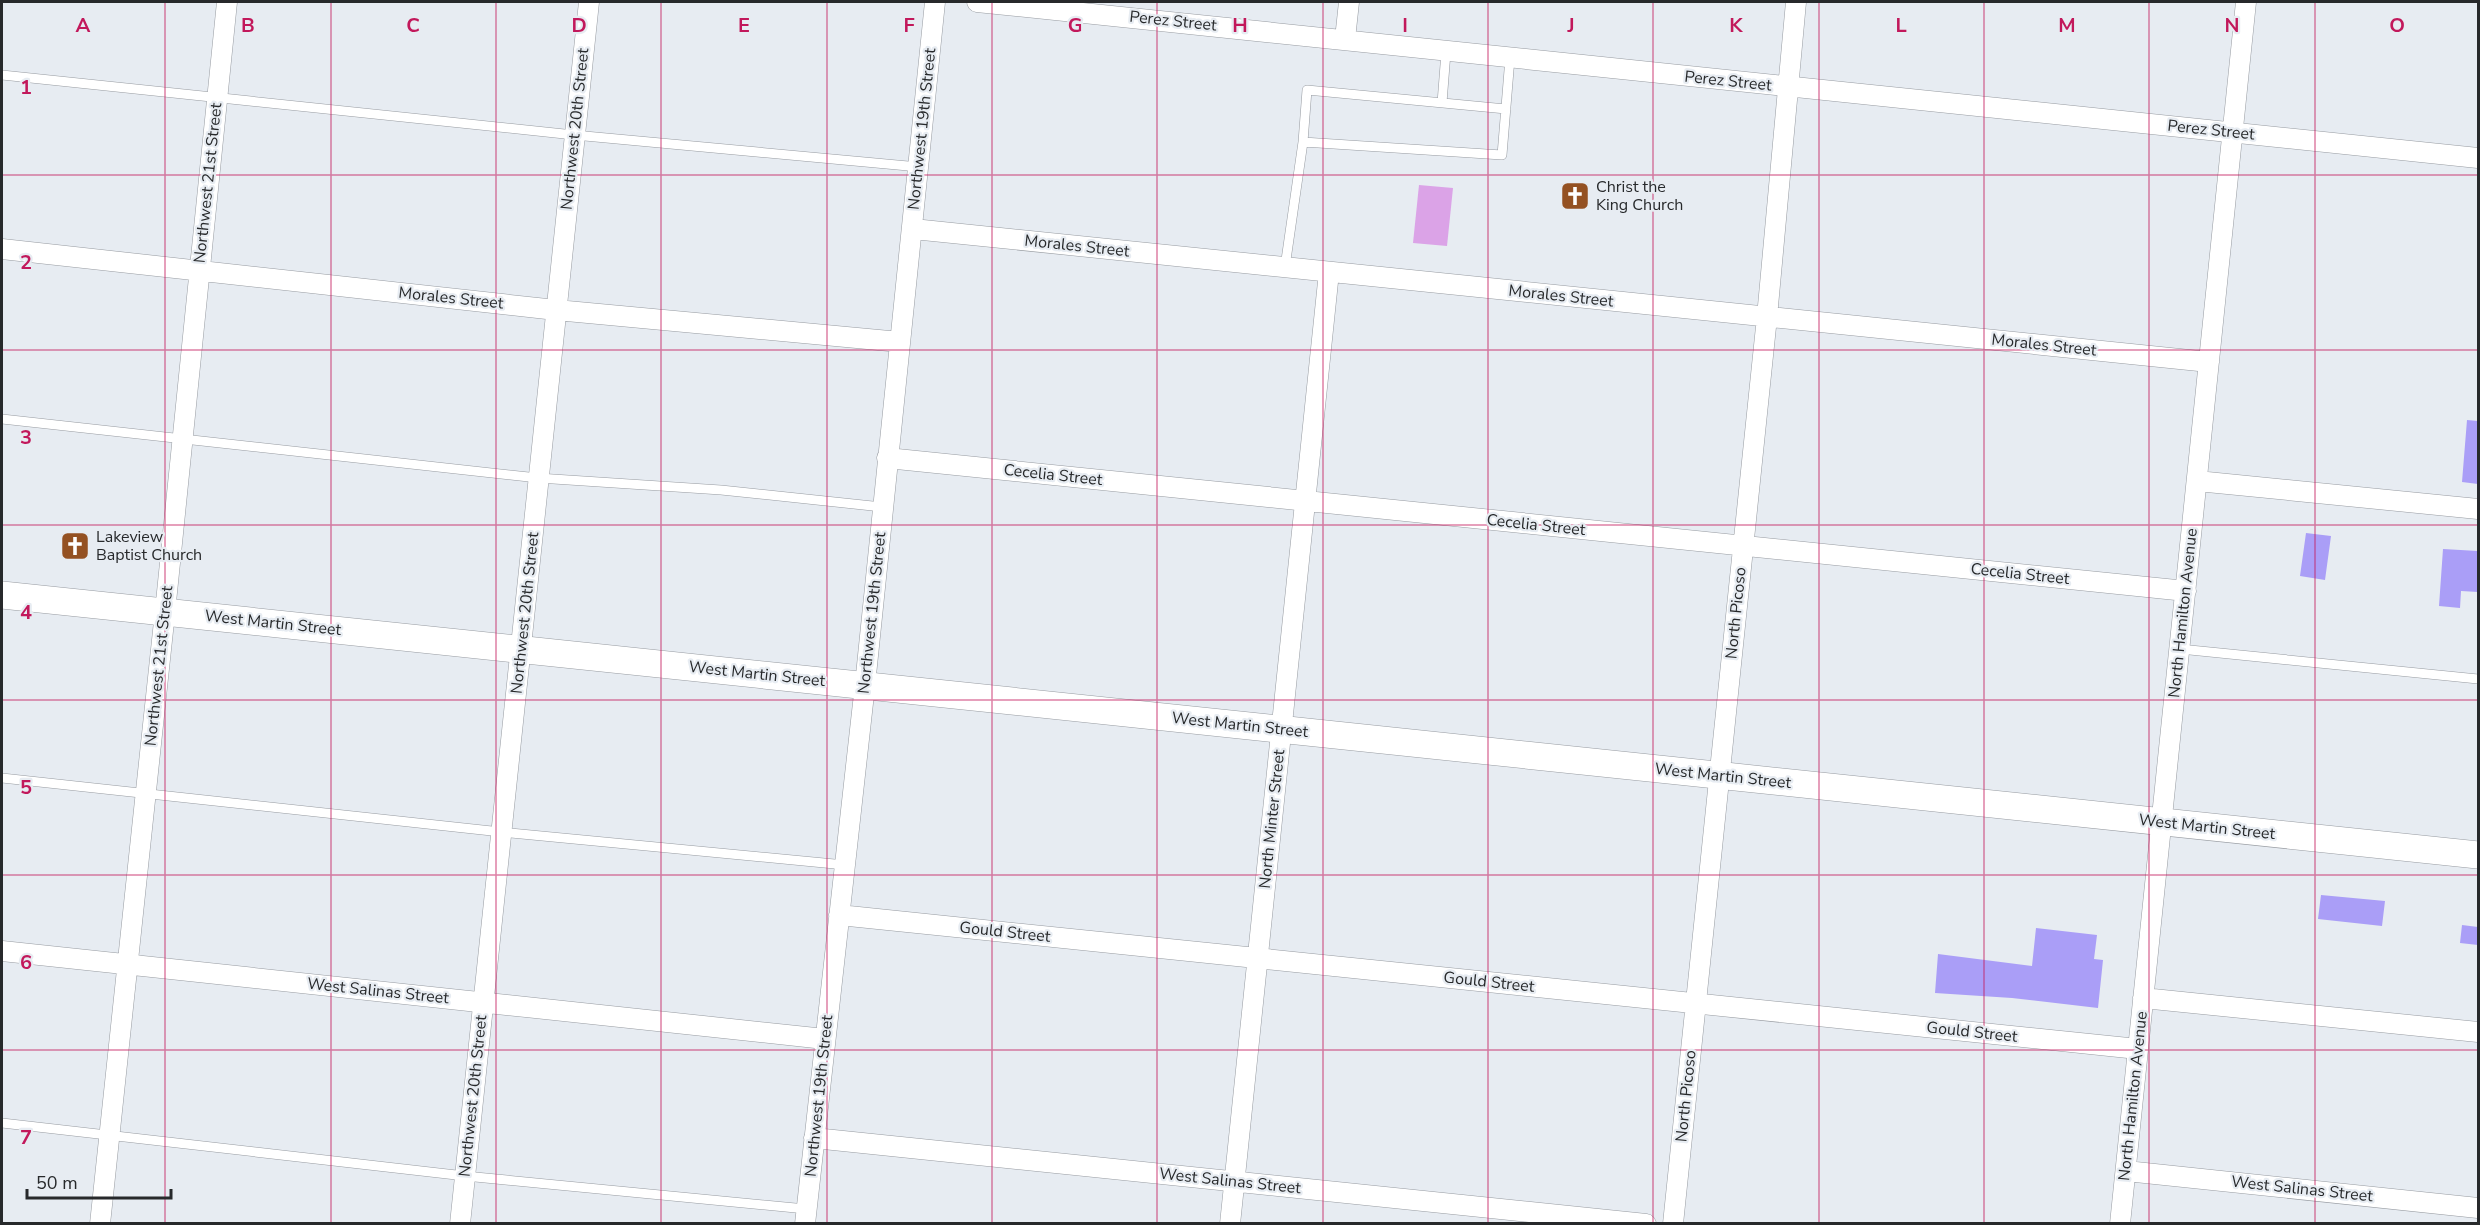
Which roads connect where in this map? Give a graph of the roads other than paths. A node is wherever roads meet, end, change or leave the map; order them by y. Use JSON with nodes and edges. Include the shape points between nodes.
{"nodes":[{"id":1,"x":227,"y":2,"type":"edge"},
{"id":2,"x":589,"y":2,"type":"edge"},
{"id":3,"x":935,"y":2,"type":"edge"},
{"id":4,"x":977,"y":2,"type":"edge"},
{"id":5,"x":1349,"y":2,"type":"edge"},
{"id":6,"x":1796,"y":2,"type":"edge"},
{"id":7,"x":2246,"y":2,"type":"edge"},
{"id":8,"x":1345,"y":39,"type":"junction"},
{"id":9,"x":1446,"y":52,"type":"junction"},
{"id":10,"x":1510,"y":58,"type":"junction"},
{"id":11,"x":2,"y":75,"type":"edge"},
{"id":12,"x":1788,"y":87,"type":"junction"},
{"id":13,"x":216,"y":99,"type":"junction"},
{"id":14,"x":1442,"y":103,"type":"junction"},
{"id":15,"x":1506,"y":109,"type":"junction"},
{"id":16,"x":2233,"y":133,"type":"junction"},
{"id":17,"x":574,"y":135,"type":"junction"},
{"id":18,"x":1303,"y":142,"type":"junction"},
{"id":19,"x":2478,"y":158,"type":"edge"},
{"id":20,"x":919,"y":168,"type":"junction"},
{"id":21,"x":913,"y":229,"type":"junction"},
{"id":22,"x":2,"y":249,"type":"edge"},
{"id":23,"x":1285,"y":267,"type":"junction"},
{"id":24,"x":199,"y":270,"type":"junction"},
{"id":25,"x":1329,"y":272,"type":"junction"},
{"id":26,"x":556,"y":310,"type":"junction"},
{"id":27,"x":1767,"y":317,"type":"junction"},
{"id":28,"x":900,"y":342,"type":"junction"},
{"id":29,"x":2209,"y":362,"type":"junction"},
{"id":30,"x":2,"y":419,"type":"edge"},
{"id":31,"x":183,"y":439,"type":"junction"},
{"id":32,"x":887,"y":458,"type":"junction"},
{"id":33,"x":538,"y":478,"type":"junction"},
{"id":34,"x":2197,"y":480,"type":"junction"},
{"id":35,"x":1305,"y":501,"type":"junction"},
{"id":36,"x":882,"y":507,"type":"junction"},
{"id":37,"x":2478,"y":509,"type":"edge"},
{"id":38,"x":1743,"y":546,"type":"junction"},
{"id":39,"x":2186,"y":591,"type":"junction"},
{"id":40,"x":2,"y":595,"type":"edge"},
{"id":41,"x":165,"y":612,"type":"junction"},
{"id":42,"x":521,"y":649,"type":"junction"},
{"id":43,"x":2180,"y":649,"type":"junction"},
{"id":44,"x":2478,"y":679,"type":"edge"},
{"id":45,"x":865,"y":686,"type":"junction"},
{"id":46,"x":1282,"y":729,"type":"junction"},
{"id":47,"x":1719,"y":775,"type":"junction"},
{"id":48,"x":2,"y":778,"type":"edge"},
{"id":49,"x":146,"y":793,"type":"junction"},
{"id":50,"x":2162,"y":822,"type":"junction"},
{"id":51,"x":501,"y":832,"type":"junction"},
{"id":52,"x":2478,"y":855,"type":"edge"},
{"id":53,"x":845,"y":865,"type":"junction"},
{"id":54,"x":839,"y":915,"type":"junction"},
{"id":55,"x":2,"y":951,"type":"edge"},
{"id":56,"x":1258,"y":958,"type":"junction"},
{"id":57,"x":128,"y":964,"type":"junction"},
{"id":58,"x":2144,"y":998,"type":"junction"},
{"id":59,"x":482,"y":1002,"type":"junction"},
{"id":60,"x":1696,"y":1003,"type":"junction"},
{"id":61,"x":2478,"y":1032,"type":"edge"},
{"id":62,"x":825,"y":1039,"type":"junction"},
{"id":63,"x":2138,"y":1049,"type":"junction"},
{"id":64,"x":2,"y":1123,"type":"edge"},
{"id":65,"x":110,"y":1136,"type":"junction"},
{"id":66,"x":814,"y":1138,"type":"junction"},
{"id":67,"x":2126,"y":1171,"type":"junction"},
{"id":68,"x":465,"y":1176,"type":"junction"},
{"id":69,"x":1235,"y":1181,"type":"junction"},
{"id":70,"x":2478,"y":1208,"type":"edge"},
{"id":71,"x":805,"y":1216,"type":"edge"},
{"id":72,"x":100,"y":1224,"type":"edge"},
{"id":73,"x":460,"y":1224,"type":"edge"},
{"id":74,"x":1230,"y":1224,"type":"edge"},
{"id":75,"x":1646,"y":1224,"type":"edge"},
{"id":76,"x":1673,"y":1224,"type":"edge"},
{"id":77,"x":2120,"y":1224,"type":"edge"}],
"edges":[{"from":1,"to":13,"type":"street","name":"Northwest 21st Street"},
{"from":2,"to":17,"type":"street","name":"Northwest 20th Street"},
{"from":3,"to":20,"type":"street","name":"Northwest 19th Street"},
{"from":4,"to":8,"type":"street","name":"Perez Street"},
{"from":5,"to":8,"type":"street"},
{"from":6,"to":12,"type":"street","name":"North Picoso"},
{"from":7,"to":16,"type":"street","name":"North Hamilton Avenue"},
{"from":8,"to":9,"type":"street","name":"Perez Street"},
{"from":9,"to":10,"type":"street","name":"Perez Street"},
{"from":9,"to":14,"type":"lane"},
{"from":10,"to":12,"type":"street","name":"Perez Street"},
{"from":10,"to":15,"type":"lane"},
{"from":11,"to":13,"type":"lane"},
{"from":12,"to":16,"type":"street","name":"Perez Street"},
{"from":12,"to":27,"type":"street","name":"North Picoso"},
{"from":13,"to":17,"type":"lane"},
{"from":13,"to":24,"type":"street","name":"Northwest 21st Street"},
{"from":14,"to":15,"type":"lane"},
{"from":14,"to":18,"type":"lane","via":[[1307,90]]},
{"from":15,"to":18,"type":"lane","via":[[1502,155]]},
{"from":16,"to":19,"type":"street","name":"Perez Street"},
{"from":16,"to":29,"type":"street","name":"North Hamilton Avenue"},
{"from":17,"to":20,"type":"lane"},
{"from":17,"to":26,"type":"street","name":"Northwest 20th Street"},
{"from":18,"to":23,"type":"lane"},
{"from":20,"to":21,"type":"street","name":"Northwest 19th Street"},
{"from":21,"to":23,"type":"street","name":"Morales Street"},
{"from":21,"to":28,"type":"street","name":"Northwest 19th Street"},
{"from":22,"to":24,"type":"street","name":"Morales Street"},
{"from":23,"to":25,"type":"street","name":"Morales Street"},
{"from":24,"to":26,"type":"street","name":"Morales Street"},
{"from":24,"to":31,"type":"street","name":"Northwest 21st Street"},
{"from":25,"to":27,"type":"street","name":"Morales Street"},
{"from":25,"to":35,"type":"street","name":"North Minter Street"},
{"from":26,"to":28,"type":"street","name":"Morales Street"},
{"from":26,"to":33,"type":"street","name":"Northwest 20th Street"},
{"from":27,"to":29,"type":"street","name":"Morales Street"},
{"from":27,"to":38,"type":"street","name":"North Picoso"},
{"from":28,"to":32,"type":"street","name":"Northwest 19th Street"},
{"from":29,"to":34,"type":"street","name":"North Hamilton Avenue"},
{"from":30,"to":31,"type":"lane"},
{"from":31,"to":33,"type":"lane"},
{"from":31,"to":41,"type":"street","name":"Northwest 21st Street"},
{"from":32,"to":35,"type":"street","name":"Cecelia Street"},
{"from":32,"to":36,"type":"street","name":"Northwest 19th Street"},
{"from":33,"to":36,"type":"lane","via":[[721,490]]},
{"from":33,"to":42,"type":"street","name":"Northwest 20th Street"},
{"from":34,"to":37,"type":"street"},
{"from":34,"to":39,"type":"street","name":"North Hamilton Avenue"},
{"from":35,"to":38,"type":"street","name":"Cecelia Street"},
{"from":35,"to":46,"type":"street","name":"North Minter Street"},
{"from":36,"to":45,"type":"street","name":"Northwest 19th Street"},
{"from":38,"to":39,"type":"street","name":"Cecelia Street"},
{"from":38,"to":47,"type":"street","name":"North Picoso"},
{"from":39,"to":43,"type":"street","name":"North Hamilton Avenue"},
{"from":40,"to":41,"type":"main road","name":"West Martin Street"},
{"from":41,"to":42,"type":"main road","name":"West Martin Street"},
{"from":41,"to":49,"type":"street","name":"Northwest 21st Street"},
{"from":42,"to":45,"type":"main road","name":"West Martin Street"},
{"from":42,"to":51,"type":"street","name":"Northwest 20th Street"},
{"from":43,"to":44,"type":"lane"},
{"from":43,"to":50,"type":"street","name":"North Hamilton Avenue"},
{"from":45,"to":46,"type":"main road","name":"West Martin Street"},
{"from":45,"to":53,"type":"street","name":"Northwest 19th Street"},
{"from":46,"to":47,"type":"main road","name":"West Martin Street"},
{"from":46,"to":56,"type":"street","name":"North Minter Street"},
{"from":47,"to":50,"type":"main road","name":"West Martin Street"},
{"from":47,"to":60,"type":"street","name":"North Picoso"},
{"from":48,"to":49,"type":"lane"},
{"from":49,"to":51,"type":"lane"},
{"from":49,"to":57,"type":"street","name":"Northwest 21st Street"},
{"from":50,"to":52,"type":"main road","name":"West Martin Street"},
{"from":50,"to":58,"type":"street","name":"North Hamilton Avenue"},
{"from":51,"to":53,"type":"lane"},
{"from":51,"to":59,"type":"street","name":"Northwest 20th Street"},
{"from":53,"to":54,"type":"street","name":"Northwest 19th Street"},
{"from":54,"to":56,"type":"street","name":"Gould Street"},
{"from":54,"to":62,"type":"street","name":"Northwest 19th Street"},
{"from":55,"to":57,"type":"street","name":"West Salinas Street"},
{"from":56,"to":60,"type":"street","name":"Gould Street"},
{"from":56,"to":69,"type":"street","name":"North Minter Street"},
{"from":57,"to":59,"type":"street","name":"West Salinas Street"},
{"from":57,"to":65,"type":"street","name":"Northwest 21st Street"},
{"from":58,"to":61,"type":"street"},
{"from":58,"to":63,"type":"street","name":"North Hamilton Avenue"},
{"from":59,"to":62,"type":"street","name":"West Salinas Street"},
{"from":59,"to":68,"type":"street","name":"Northwest 20th Street"},
{"from":60,"to":63,"type":"street","name":"Gould Street"},
{"from":60,"to":76,"type":"street","name":"North Picoso"},
{"from":62,"to":66,"type":"street","name":"Northwest 19th Street"},
{"from":63,"to":67,"type":"street","name":"North Hamilton Avenue"},
{"from":64,"to":65,"type":"lane"},
{"from":65,"to":68,"type":"lane"},
{"from":65,"to":72,"type":"street","name":"Northwest 21st Street"},
{"from":66,"to":69,"type":"street","name":"West Salinas Street"},
{"from":66,"to":71,"type":"street","name":"Northwest 19th Street"},
{"from":67,"to":70,"type":"street","name":"West Salinas Street"},
{"from":67,"to":77,"type":"street","name":"North Hamilton Avenue"},
{"from":68,"to":71,"type":"lane"},
{"from":68,"to":73,"type":"street","name":"Northwest 20th Street"},
{"from":69,"to":74,"type":"street","name":"North Minter Street"},
{"from":69,"to":75,"type":"street","name":"West Salinas Street"}]}
